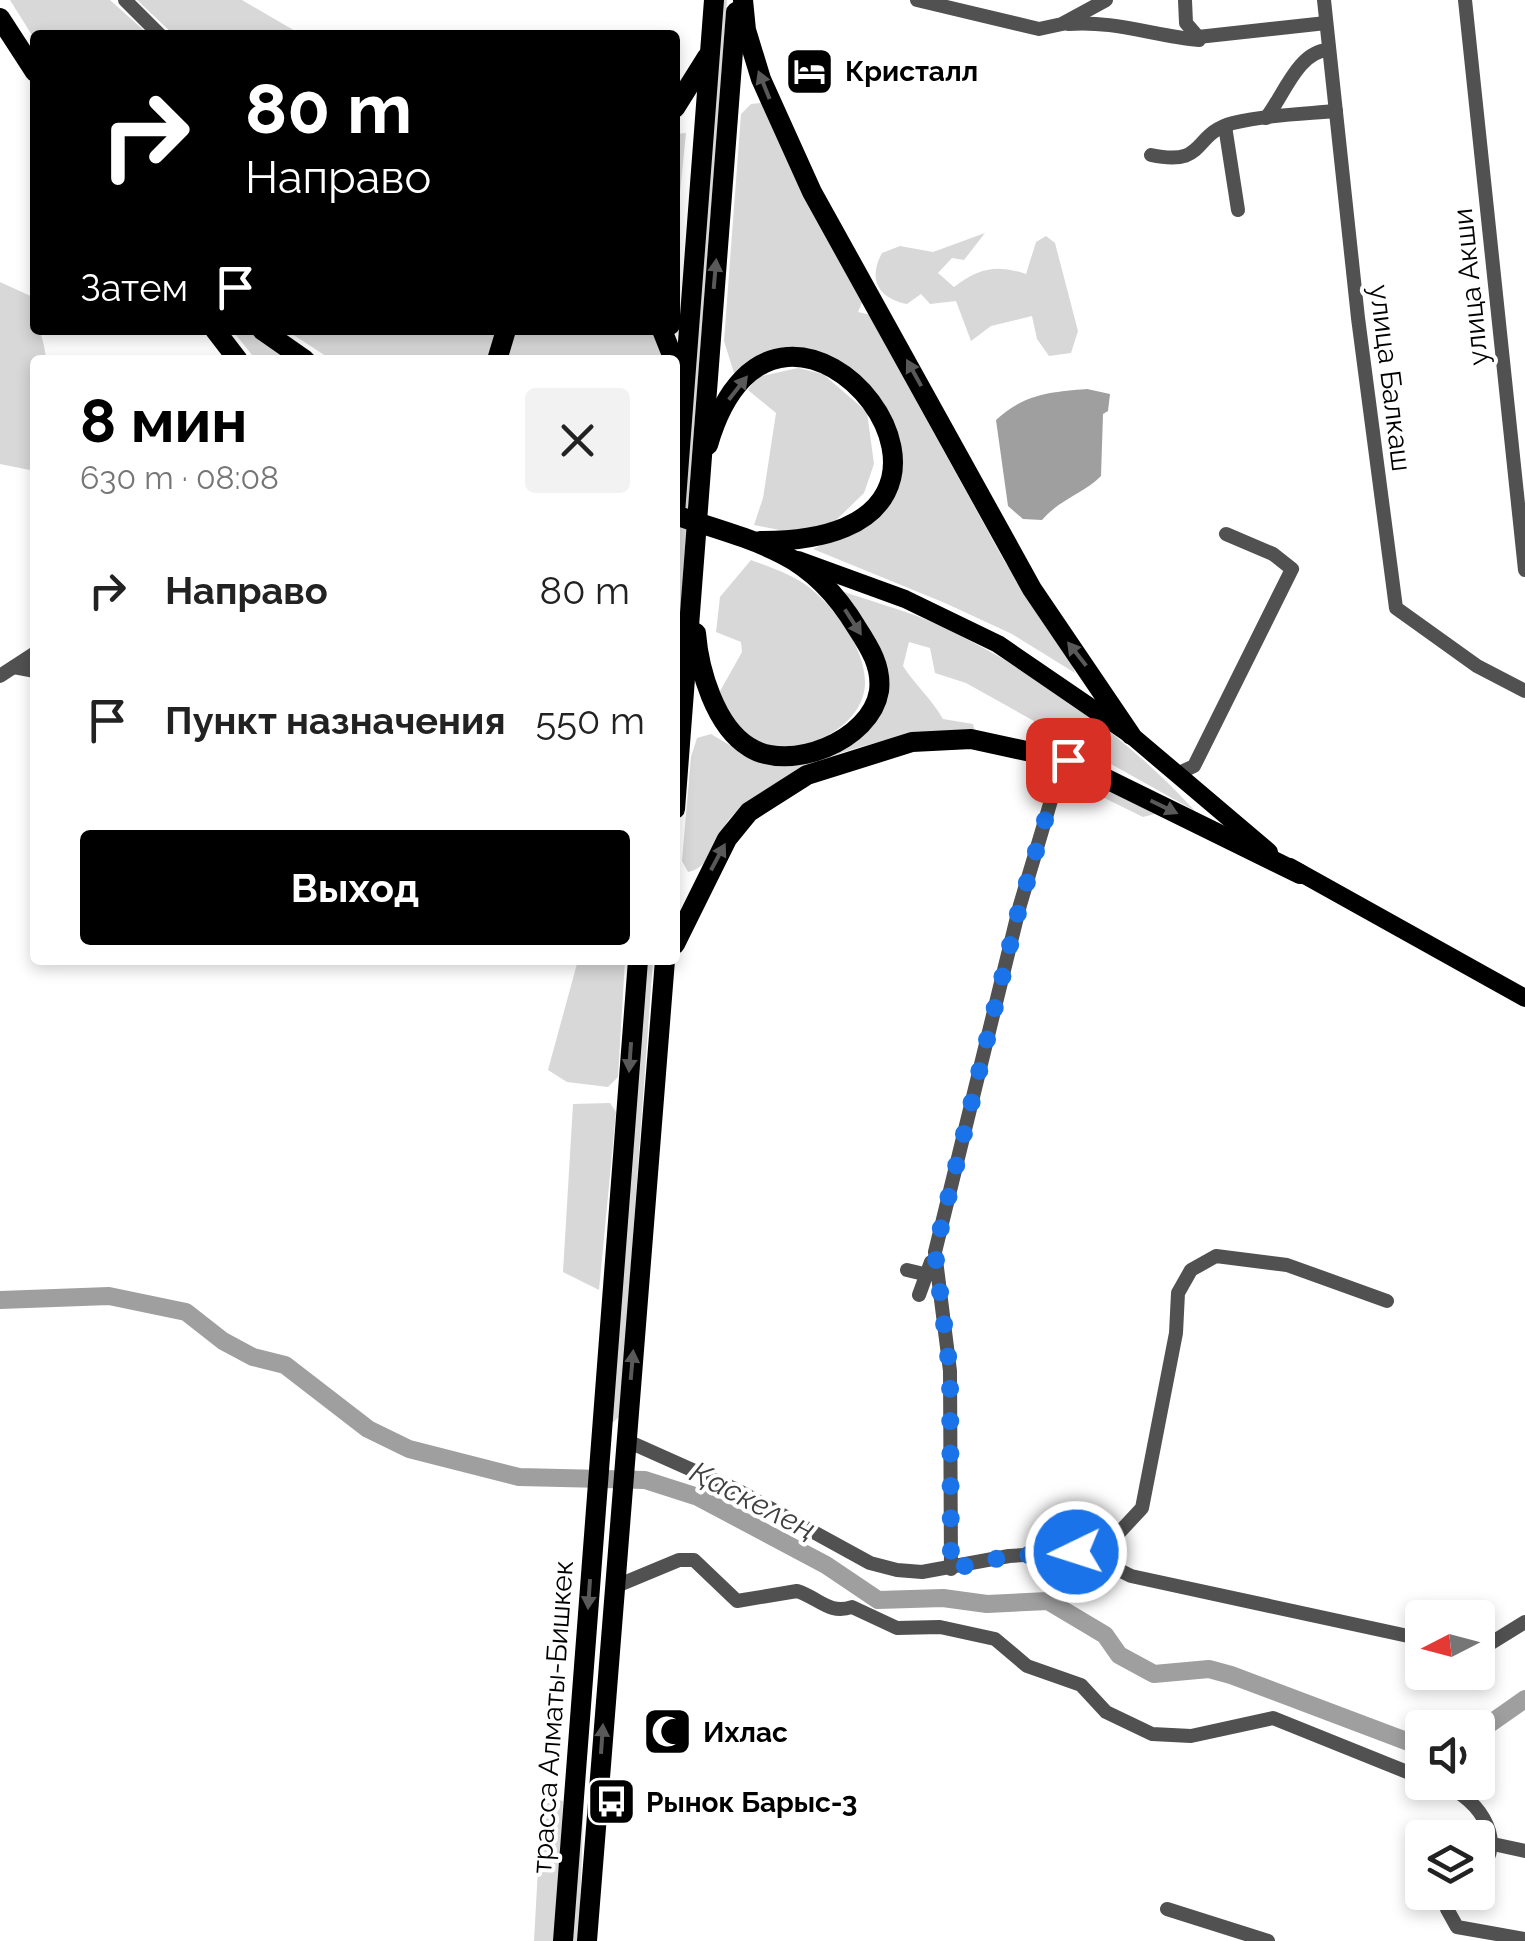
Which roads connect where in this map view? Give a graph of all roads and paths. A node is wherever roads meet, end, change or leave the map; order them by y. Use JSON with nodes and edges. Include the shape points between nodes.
{"nodes":[{"id":1,"x":125,"y":0,"type":"edge"},
{"id":2,"x":714,"y":0,"type":"edge"},
{"id":3,"x":740,"y":0,"type":"edge"},
{"id":4,"x":917,"y":0,"type":"edge"},
{"id":5,"x":1108,"y":0,"type":"edge"},
{"id":6,"x":1186,"y":0,"type":"edge"},
{"id":7,"x":1324,"y":0,"type":"edge"},
{"id":8,"x":1465,"y":0,"type":"edge"},
{"id":9,"x":0,"y":18,"type":"edge"},
{"id":10,"x":1114,"y":23,"type":"junction"},
{"id":11,"x":1326,"y":23,"type":"junction"},
{"id":12,"x":1062,"y":24,"type":"junction"},
{"id":13,"x":155,"y":30,"type":"edge"},
{"id":14,"x":1185,"y":31,"type":"junction"},
{"id":15,"x":1328,"y":50,"type":"junction"},
{"id":16,"x":709,"y":55,"type":"junction"},
{"id":17,"x":30,"y":64,"type":"edge"},
{"id":18,"x":680,"y":100,"type":"edge"},
{"id":19,"x":1336,"y":111,"type":"junction"},
{"id":20,"x":1266,"y":118,"type":"junction"},
{"id":21,"x":1224,"y":126,"type":"junction"},
{"id":22,"x":1151,"y":155,"type":"dead end"},
{"id":23,"x":1238,"y":210,"type":"dead end"},
{"id":24,"x":218,"y":335,"type":"edge"},
{"id":25,"x":269,"y":335,"type":"edge"},
{"id":26,"x":234,"y":355,"type":"edge"},
{"id":27,"x":298,"y":355,"type":"edge"},
{"id":28,"x":680,"y":376,"type":"edge"},
{"id":29,"x":685,"y":390,"type":"junction"},
{"id":30,"x":680,"y":452,"type":"edge"},
{"id":31,"x":699,"y":476,"type":"junction"},
{"id":32,"x":680,"y":516,"type":"edge"},
{"id":33,"x":1226,"y":534,"type":"dead end"},
{"id":34,"x":748,"y":541,"type":"junction"},
{"id":35,"x":784,"y":555,"type":"junction"},
{"id":36,"x":692,"y":561,"type":"junction"},
{"id":37,"x":1525,"y":570,"type":"edge"},
{"id":38,"x":30,"y":656,"type":"edge"},
{"id":39,"x":14,"y":667,"type":"junction"},
{"id":40,"x":30,"y":670,"type":"edge"},
{"id":41,"x":0,"y":676,"type":"edge"},
{"id":42,"x":1525,"y":691,"type":"edge"},
{"id":43,"x":1131,"y":735,"type":"junction"},
{"id":44,"x":680,"y":737,"type":"edge"},
{"id":45,"x":1068,"y":760,"type":"junction"},
{"id":46,"x":1178,"y":774,"type":"junction"},
{"id":47,"x":1300,"y":874,"type":"junction"},
{"id":48,"x":680,"y":934,"type":"edge"},
{"id":49,"x":638,"y":965,"type":"edge"},
{"id":50,"x":667,"y":965,"type":"edge"},
{"id":51,"x":1525,"y":998,"type":"edge"},
{"id":52,"x":935,"y":1252,"type":"junction"},
{"id":53,"x":907,"y":1270,"type":"dead end"},
{"id":54,"x":928,"y":1275,"type":"junction"},
{"id":55,"x":919,"y":1295,"type":"dead end"},
{"id":56,"x":1387,"y":1301,"type":"dead end"},
{"id":57,"x":625,"y":1440,"type":"junction"},
{"id":58,"x":1093,"y":1557,"type":"dead end"},
{"id":59,"x":951,"y":1569,"type":"junction"},
{"id":60,"x":614,"y":1587,"type":"junction"},
{"id":61,"x":1525,"y":1622,"type":"edge"},
{"id":62,"x":1405,"y":1635,"type":"edge"},
{"id":63,"x":1495,"y":1641,"type":"edge"},
{"id":64,"x":585,"y":1656,"type":"junction"},
{"id":65,"x":608,"y":1657,"type":"junction"},
{"id":66,"x":1405,"y":1771,"type":"edge"},
{"id":67,"x":1464,"y":1800,"type":"edge"},
{"id":68,"x":1484,"y":1820,"type":"edge"},
{"id":69,"x":1495,"y":1844,"type":"edge"},
{"id":70,"x":1525,"y":1850,"type":"edge"},
{"id":71,"x":1167,"y":1909,"type":"dead end"},
{"id":72,"x":1447,"y":1910,"type":"edge"},
{"id":73,"x":1525,"y":1939,"type":"edge"},
{"id":74,"x":563,"y":1941,"type":"edge"},
{"id":75,"x":586,"y":1941,"type":"edge"},
{"id":76,"x":1268,"y":1941,"type":"edge"}],
"edges":[{"from":1,"to":13,"type":"street"},
{"from":2,"to":16,"type":"highway"},
{"from":31,"to":3,"type":"highway","one_way":true},
{"from":43,"to":3,"type":"highway","one_way":true,"via":[[1032,588],[812,192],[761,79]]},
{"from":4,"to":12,"type":"street","via":[[1039,29]]},
{"from":5,"to":10,"type":"street"},
{"from":5,"to":12,"type":"street"},
{"from":6,"to":14,"type":"street"},
{"from":7,"to":11,"type":"street","name":"улица Балкаш"},
{"from":8,"to":37,"type":"street","name":"улица Акши"},
{"from":9,"to":17,"type":"highway"},
{"from":10,"to":12,"type":"street"},
{"from":10,"to":14,"type":"street","via":[[1136,33]]},
{"from":11,"to":14,"type":"street","via":[[1204,38]]},
{"from":11,"to":15,"type":"street","name":"улица Балкаш"},
{"from":15,"to":19,"type":"street","name":"улица Балкаш"},
{"from":15,"to":20,"type":"street","via":[[1304,61]]},
{"from":16,"to":18,"type":"highway"},
{"from":16,"to":29,"type":"highway"},
{"from":19,"to":20,"type":"street"},
{"from":19,"to":42,"type":"street","name":"улица Балкаш","via":[[1396,608]]},
{"from":20,"to":21,"type":"street"},
{"from":21,"to":22,"type":"street","via":[[1194,154],[1176,160]]},
{"from":21,"to":23,"type":"street"},
{"from":24,"to":26,"type":"highway"},
{"from":25,"to":27,"type":"highway"},
{"from":28,"to":29,"type":"highway"},
{"from":29,"to":30,"type":"highway"},
{"from":31,"to":34,"type":"highway","one_way":true,"via":[[723,408],[761,363],[791,356],[823,362],[876,405],[888,425],[893,461],[890,480],[868,513],[817,539]]},
{"from":31,"to":36,"type":"highway"},
{"from":32,"to":34,"type":"highway"},
{"from":33,"to":46,"type":"street","via":[[1292,568],[1194,766]]},
{"from":34,"to":35,"type":"highway"},
{"from":35,"to":36,"type":"highway","one_way":true,"via":[[847,611],[872,652],[879,690],[864,722],[847,736],[784,756],[740,742],[708,689],[697,650]]},
{"from":35,"to":43,"type":"main road","via":[[998,644]]},
{"from":36,"to":44,"type":"highway"},
{"from":38,"to":39,"type":"street"},
{"from":39,"to":40,"type":"street"},
{"from":39,"to":41,"type":"street"},
{"from":43,"to":46,"type":"main road"},
{"from":45,"to":47,"type":"highway","one_way":true},
{"from":48,"to":45,"type":"highway","one_way":true,"via":[[727,838],[749,812],[807,775],[875,752],[971,738]]},
{"from":45,"to":52,"type":"street","via":[[1025,887]]},
{"from":46,"to":47,"type":"main road"},
{"from":47,"to":51,"type":"main road"},
{"from":49,"to":64,"type":"highway","name":"трасса Алматы-Бишкек","one_way":true},
{"from":57,"to":50,"type":"highway","name":"трасса Алматы-Бишкек","one_way":true},
{"from":52,"to":54,"type":"street"},
{"from":52,"to":59,"type":"street","via":[[950,1371]]},
{"from":53,"to":54,"type":"street"},
{"from":54,"to":55,"type":"street"},
{"from":56,"to":59,"type":"street","via":[[1287,1265],[1216,1256],[1191,1270],[1178,1293],[1148,1493],[1134,1519],[1115,1537],[1076,1552],[1009,1556]]},
{"from":57,"to":59,"type":"street","via":[[737,1490],[870,1563],[922,1572]]},
{"from":57,"to":60,"type":"highway","name":"трасса Алматы-Бишкек"},
{"from":58,"to":62,"type":"street","via":[[1132,1576]]},
{"from":60,"to":65,"type":"highway","name":"трасса Алматы-Бишкек"},
{"from":60,"to":66,"type":"street","via":[[694,1560],[737,1601],[797,1591],[828,1609],[852,1607],[897,1628],[940,1627],[996,1639],[1027,1666],[1081,1685],[1106,1712],[1152,1734],[1191,1736],[1273,1718]]},
{"from":61,"to":63,"type":"street"},
{"from":64,"to":65,"type":"highway"},
{"from":64,"to":74,"type":"highway","name":"трасса Алматы-Бишкек"},
{"from":75,"to":65,"type":"highway","name":"трасса Алматы-Бишкек","one_way":true},
{"from":67,"to":68,"type":"street"},
{"from":69,"to":70,"type":"street"},
{"from":71,"to":76,"type":"street"},
{"from":72,"to":73,"type":"street","via":[[1457,1928]]}]}
